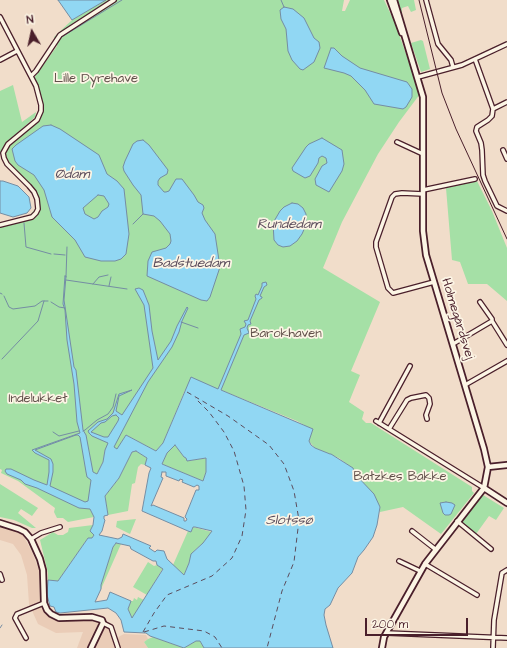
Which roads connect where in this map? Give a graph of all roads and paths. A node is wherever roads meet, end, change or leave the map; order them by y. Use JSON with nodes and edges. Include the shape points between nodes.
{"nodes":[{"id":1,"x":114,"y":0,"type":"edge"},
{"id":2,"x":390,"y":0,"type":"edge"},
{"id":3,"x":394,"y":0,"type":"edge"},
{"id":4,"x":426,"y":0,"type":"edge"},
{"id":5,"x":0,"y":17,"type":"edge"},
{"id":6,"x":507,"y":44,"type":"edge"},
{"id":7,"x":409,"y":50,"type":"junction"},
{"id":8,"x":17,"y":51,"type":"junction"},
{"id":9,"x":475,"y":59,"type":"junction"},
{"id":10,"x":0,"y":60,"type":"edge"},
{"id":11,"x":453,"y":67,"type":"junction"},
{"id":12,"x":31,"y":76,"type":"junction"},
{"id":13,"x":418,"y":77,"type":"junction"},
{"id":14,"x":507,"y":102,"type":"edge"},
{"id":15,"x":493,"y":109,"type":"junction"},
{"id":16,"x":397,"y":142,"type":"dead end"},
{"id":17,"x":503,"y":150,"type":"dead end"},
{"id":18,"x":423,"y":154,"type":"junction"},
{"id":19,"x":2,"y":158,"type":"edge"},
{"id":20,"x":507,"y":159,"type":"edge"},
{"id":21,"x":475,"y":179,"type":"dead end"},
{"id":22,"x":423,"y":192,"type":"junction"},
{"id":23,"x":507,"y":211,"type":"edge"},
{"id":24,"x":0,"y":225,"type":"edge"},
{"id":25,"x":434,"y":282,"type":"junction"},
{"id":26,"x":480,"y":302,"type":"dead end"},
{"id":27,"x":492,"y":321,"type":"junction"},
{"id":28,"x":453,"y":344,"type":"junction"},
{"id":29,"x":507,"y":345,"type":"edge"},
{"id":30,"x":507,"y":361,"type":"edge"},
{"id":31,"x":410,"y":366,"type":"dead end"},
{"id":32,"x":465,"y":385,"type":"junction"},
{"id":33,"x":427,"y":419,"type":"dead end"},
{"id":34,"x":389,"y":429,"type":"junction"},
{"id":35,"x":507,"y":465,"type":"edge"},
{"id":36,"x":488,"y":467,"type":"junction"},
{"id":37,"x":484,"y":488,"type":"junction"},
{"id":38,"x":507,"y":503,"type":"edge"},
{"id":39,"x":457,"y":522,"type":"junction"},
{"id":40,"x":0,"y":523,"type":"edge"},
{"id":41,"x":60,"y":527,"type":"dead end"},
{"id":42,"x":412,"y":530,"type":"dead end"},
{"id":43,"x":31,"y":539,"type":"junction"},
{"id":44,"x":435,"y":549,"type":"junction"},
{"id":45,"x":491,"y":549,"type":"dead end"},
{"id":46,"x":399,"y":561,"type":"dead end"},
{"id":47,"x":425,"y":564,"type":"junction"},
{"id":48,"x":507,"y":570,"type":"edge"},
{"id":49,"x":420,"y":571,"type":"junction"},
{"id":50,"x":0,"y":574,"type":"edge"},
{"id":51,"x":2,"y":580,"type":"dead end"},
{"id":52,"x":478,"y":595,"type":"dead end"},
{"id":53,"x":44,"y":603,"type":"junction"},
{"id":54,"x":103,"y":622,"type":"junction"},
{"id":55,"x":387,"y":633,"type":"junction"},
{"id":56,"x":493,"y":637,"type":"junction"},
{"id":57,"x":26,"y":638,"type":"dead end"},
{"id":58,"x":507,"y":638,"type":"edge"},
{"id":59,"x":91,"y":648,"type":"edge"},
{"id":60,"x":118,"y":648,"type":"edge"},
{"id":61,"x":382,"y":648,"type":"edge"},
{"id":62,"x":493,"y":648,"type":"edge"}],
"edges":[{"from":1,"to":12,"type":"street","via":[[65,30]]},
{"from":2,"to":7,"type":"street","name":"Holmegårdsvej"},
{"from":3,"to":7,"type":"street","name":"Holmegårdsvej"},
{"from":4,"to":11,"type":"street","via":[[438,44],[451,60]]},
{"from":5,"to":8,"type":"street"},
{"from":6,"to":9,"type":"street"},
{"from":7,"to":13,"type":"street","name":"Holmegårdsvej"},
{"from":8,"to":10,"type":"street"},
{"from":8,"to":12,"type":"street"},
{"from":9,"to":11,"type":"street"},
{"from":9,"to":15,"type":"street"},
{"from":11,"to":13,"type":"street"},
{"from":12,"to":19,"type":"street","via":[[40,98],[41,111],[36,120],[8,144]]},
{"from":13,"to":18,"type":"street","name":"Holmegårdsvej","via":[[423,101]]},
{"from":14,"to":15,"type":"street"},
{"from":15,"to":23,"type":"street","via":[[492,116],[477,127],[476,131],[481,143],[485,181],[497,206]]},
{"from":16,"to":18,"type":"street"},
{"from":17,"to":20,"type":"street"},
{"from":18,"to":22,"type":"street","name":"Holmegårdsvej"},
{"from":19,"to":24,"type":"street","via":[[29,186],[37,199],[38,208],[32,217]]},
{"from":21,"to":22,"type":"street"},
{"from":22,"to":25,"type":"street","name":"Holmegårdsvej","via":[[423,242]]},
{"from":22,"to":25,"type":"street","via":[[395,194],[392,197],[376,247],[391,292],[397,293]]},
{"from":25,"to":28,"type":"street","name":"Holmegårdsvej"},
{"from":26,"to":27,"type":"street"},
{"from":27,"to":28,"type":"street"},
{"from":27,"to":29,"type":"street"},
{"from":28,"to":32,"type":"street","name":"Holmegårdsvej"},
{"from":30,"to":32,"type":"street"},
{"from":31,"to":34,"type":"street","via":[[378,422]]},
{"from":32,"to":36,"type":"street","name":"Holmegårdsvej"},
{"from":33,"to":34,"type":"street","via":[[429,398],[426,395],[411,398],[407,400]]},
{"from":34,"to":37,"type":"street"},
{"from":35,"to":36,"type":"street"},
{"from":36,"to":37,"type":"street","name":"Holmegårdsvej"},
{"from":37,"to":38,"type":"street"},
{"from":37,"to":39,"type":"street"},
{"from":39,"to":44,"type":"street"},
{"from":39,"to":45,"type":"street"},
{"from":40,"to":43,"type":"street","via":[[25,532]]},
{"from":41,"to":43,"type":"street"},
{"from":42,"to":44,"type":"street"},
{"from":43,"to":53,"type":"street","via":[[43,570]]},
{"from":44,"to":47,"type":"street"},
{"from":46,"to":49,"type":"street"},
{"from":47,"to":49,"type":"street"},
{"from":47,"to":52,"type":"street"},
{"from":48,"to":56,"type":"street","via":[[502,573]]},
{"from":49,"to":55,"type":"street"},
{"from":50,"to":51,"type":"street"},
{"from":53,"to":54,"type":"street","via":[[46,610],[59,618],[92,617]]},
{"from":53,"to":57,"type":"street","via":[[17,614],[15,618]]},
{"from":54,"to":59,"type":"street"},
{"from":54,"to":60,"type":"street","via":[[111,627]]},
{"from":55,"to":56,"type":"street"},
{"from":55,"to":61,"type":"street"},
{"from":56,"to":58,"type":"street"},
{"from":56,"to":62,"type":"street"}]}
